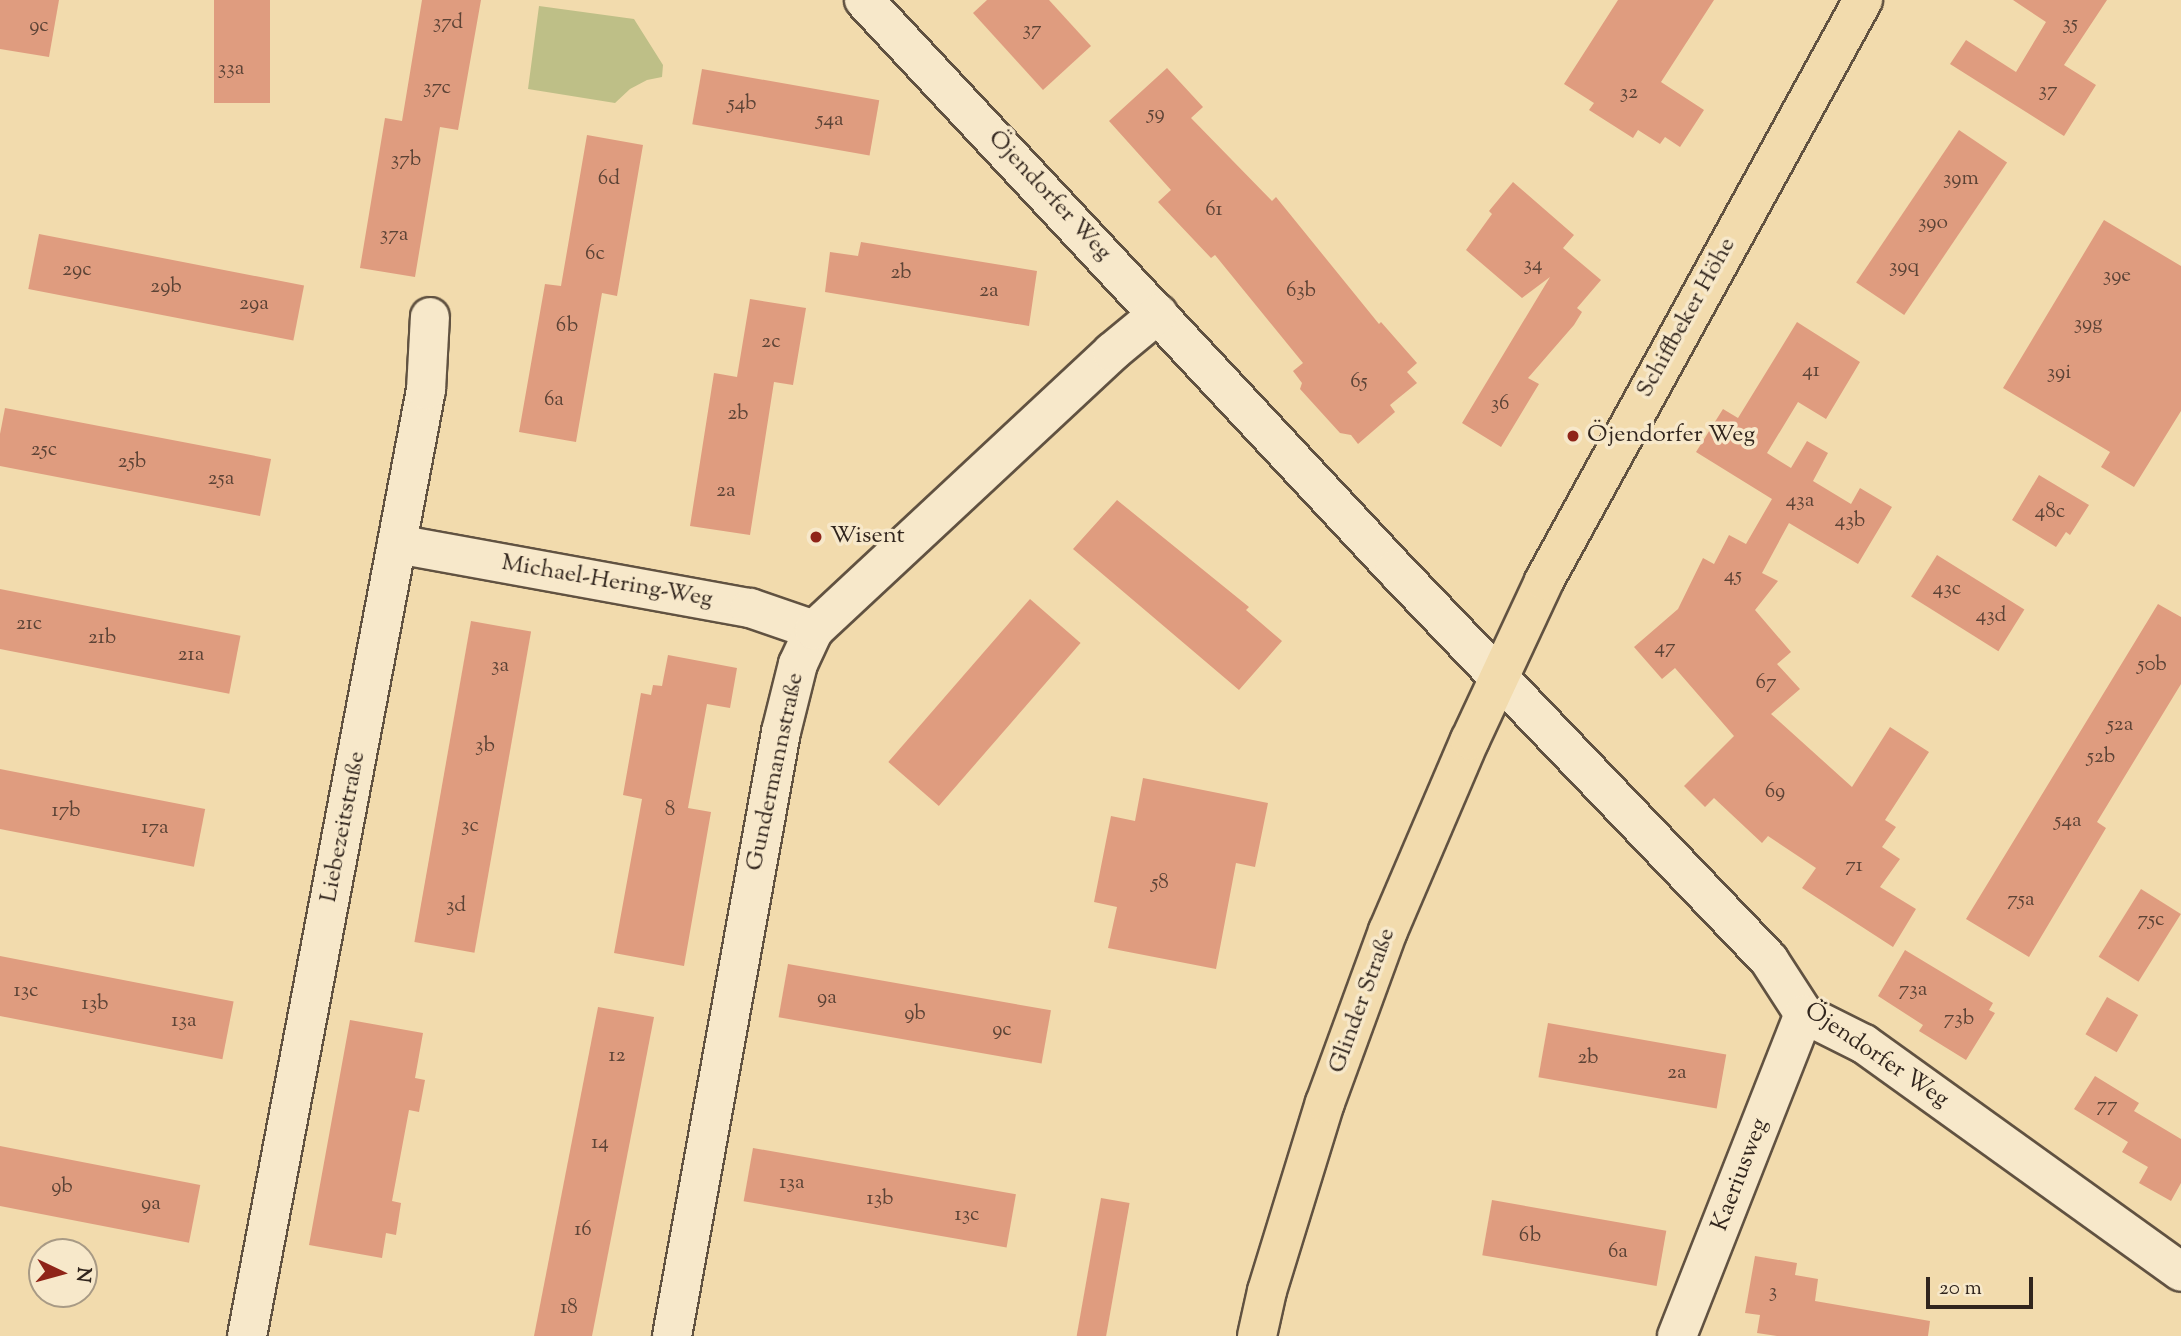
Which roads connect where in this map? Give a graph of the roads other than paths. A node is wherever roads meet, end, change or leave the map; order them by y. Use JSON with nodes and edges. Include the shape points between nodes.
{"nodes":[{"id":1,"x":1863,"y":0,"type":"edge"},
{"id":2,"x":887,"y":7,"type":"edge"},
{"id":3,"x":1158,"y":314,"type":"junction"},
{"id":4,"x":430,"y":317,"type":"dead end"},
{"id":5,"x":397,"y":544,"type":"junction"},
{"id":6,"x":814,"y":631,"type":"junction"},
{"id":7,"x":1498,"y":677,"type":"junction"},
{"id":8,"x":1804,"y":1014,"type":"junction"},
{"id":9,"x":2181,"y":1272,"type":"edge"},
{"id":10,"x":247,"y":1336,"type":"edge"},
{"id":11,"x":671,"y":1336,"type":"edge"},
{"id":12,"x":1257,"y":1336,"type":"edge"},
{"id":13,"x":1677,"y":1336,"type":"edge"}],
"edges":[{"from":1,"to":7,"type":"main road","name":"Schiffbeker Höhe","via":[[1592,491]]},
{"from":2,"to":3,"type":"street","name":"Öjendorfer Weg"},
{"from":3,"to":6,"type":"street","name":"Gundermannstraße"},
{"from":3,"to":7,"type":"street","name":"Öjendorfer Weg"},
{"from":4,"to":5,"type":"street","name":"Liebezeitstraße","via":[[426,390]]},
{"from":5,"to":6,"type":"street","name":"Michael-Hering-Weg","via":[[750,608]]},
{"from":5,"to":10,"type":"street","name":"Liebezeitstraße"},
{"from":6,"to":11,"type":"street","name":"Gundermannstraße","via":[[798,664],[781,732]]},
{"from":7,"to":8,"type":"street","name":"Öjendorfer Weg","via":[[1769,960]]},
{"from":7,"to":12,"type":"main road","name":"Glinder Straße","via":[[1421,851],[1329,1090]]},
{"from":8,"to":9,"type":"street","name":"Öjendorfer Weg","via":[[1864,1044]]},
{"from":8,"to":13,"type":"street","name":"Kaeriusweg"}]}
